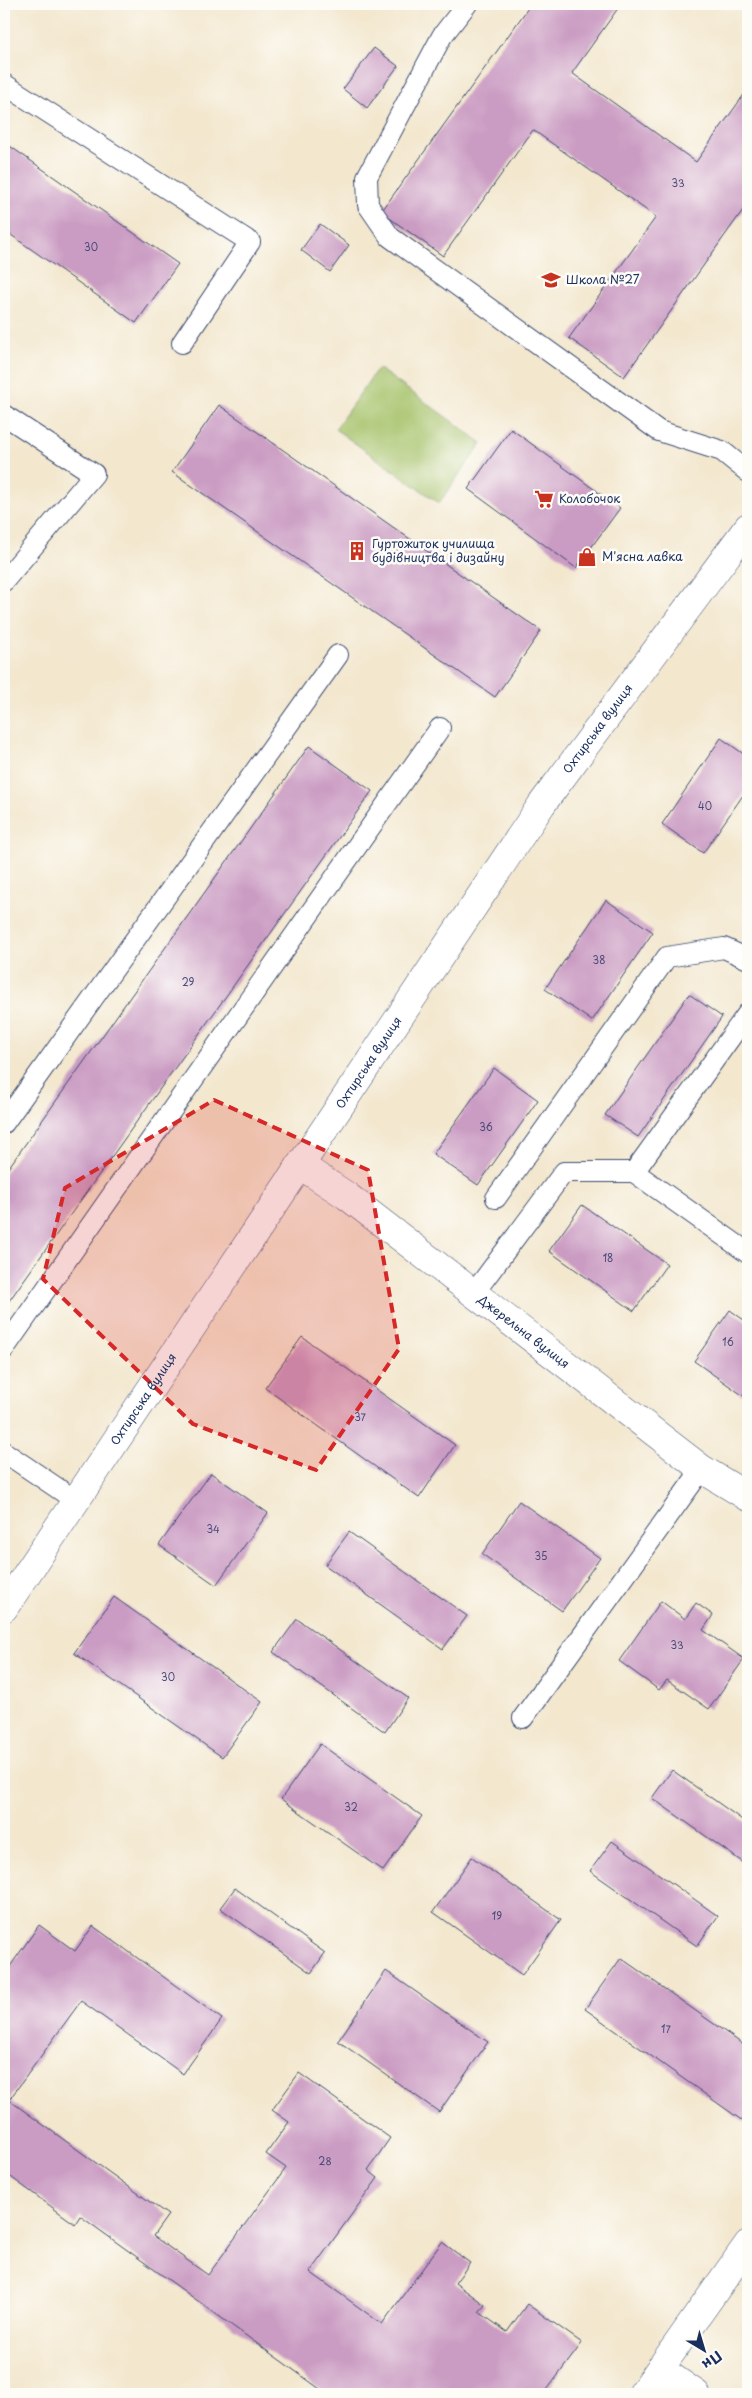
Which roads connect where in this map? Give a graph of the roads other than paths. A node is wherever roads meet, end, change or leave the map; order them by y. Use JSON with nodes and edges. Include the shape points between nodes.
{"nodes":[{"id":1,"x":467,"y":4,"type":"edge"},
{"id":2,"x":4,"y":84,"type":"edge"},
{"id":3,"x":182,"y":343,"type":"dead end"},
{"id":4,"x":4,"y":415,"type":"edge"},
{"id":5,"x":748,"y":472,"type":"edge"},
{"id":6,"x":748,"y":527,"type":"edge"},
{"id":7,"x":4,"y":581,"type":"edge"},
{"id":8,"x":338,"y":655,"type":"dead end"},
{"id":9,"x":440,"y":728,"type":"dead end"},
{"id":10,"x":748,"y":959,"type":"edge"},
{"id":11,"x":748,"y":1013,"type":"edge"},
{"id":12,"x":4,"y":1123,"type":"edge"},
{"id":13,"x":300,"y":1166,"type":"junction"},
{"id":14,"x":634,"y":1172,"type":"junction"},
{"id":15,"x":496,"y":1198,"type":"dead end"},
{"id":16,"x":748,"y":1253,"type":"edge"},
{"id":17,"x":474,"y":1293,"type":"junction"},
{"id":18,"x":4,"y":1349,"type":"edge"},
{"id":19,"x":4,"y":1452,"type":"edge"},
{"id":20,"x":702,"y":1469,"type":"junction"},
{"id":21,"x":748,"y":1498,"type":"edge"},
{"id":22,"x":75,"y":1500,"type":"junction"},
{"id":23,"x":4,"y":1608,"type":"edge"},
{"id":24,"x":522,"y":1718,"type":"dead end"},
{"id":25,"x":748,"y":2244,"type":"edge"},
{"id":26,"x":660,"y":2369,"type":"junction"},
{"id":27,"x":642,"y":2394,"type":"edge"},
{"id":28,"x":696,"y":2394,"type":"edge"}],
"edges":[{"from":1,"to":5,"type":"lane","via":[[442,36],[366,177],[368,205],[390,237],[659,432],[722,451]]},
{"from":2,"to":3,"type":"lane","via":[[250,242]]},
{"from":4,"to":7,"type":"lane","via":[[94,474]]},
{"from":6,"to":13,"type":"street","name":"Охтирська вулиця","via":[[542,804]]},
{"from":8,"to":12,"type":"lane"},
{"from":9,"to":18,"type":"lane"},
{"from":10,"to":15,"type":"lane","via":[[724,948],[666,957]]},
{"from":11,"to":14,"type":"lane"},
{"from":13,"to":17,"type":"street","name":"Джерельна вулиця","via":[[346,1196]]},
{"from":13,"to":22,"type":"street","name":"Охтирська вулиця"},
{"from":14,"to":16,"type":"lane"},
{"from":14,"to":17,"type":"lane","via":[[564,1172]]},
{"from":17,"to":20,"type":"street","name":"Джерельна вулиця"},
{"from":19,"to":22,"type":"lane"},
{"from":20,"to":21,"type":"street","name":"Джерельна вулиця"},
{"from":20,"to":24,"type":"lane"},
{"from":22,"to":23,"type":"street","name":"Охтирська вулиця"},
{"from":25,"to":26,"type":"street"},
{"from":26,"to":27,"type":"street"},
{"from":26,"to":28,"type":"street"}]}
